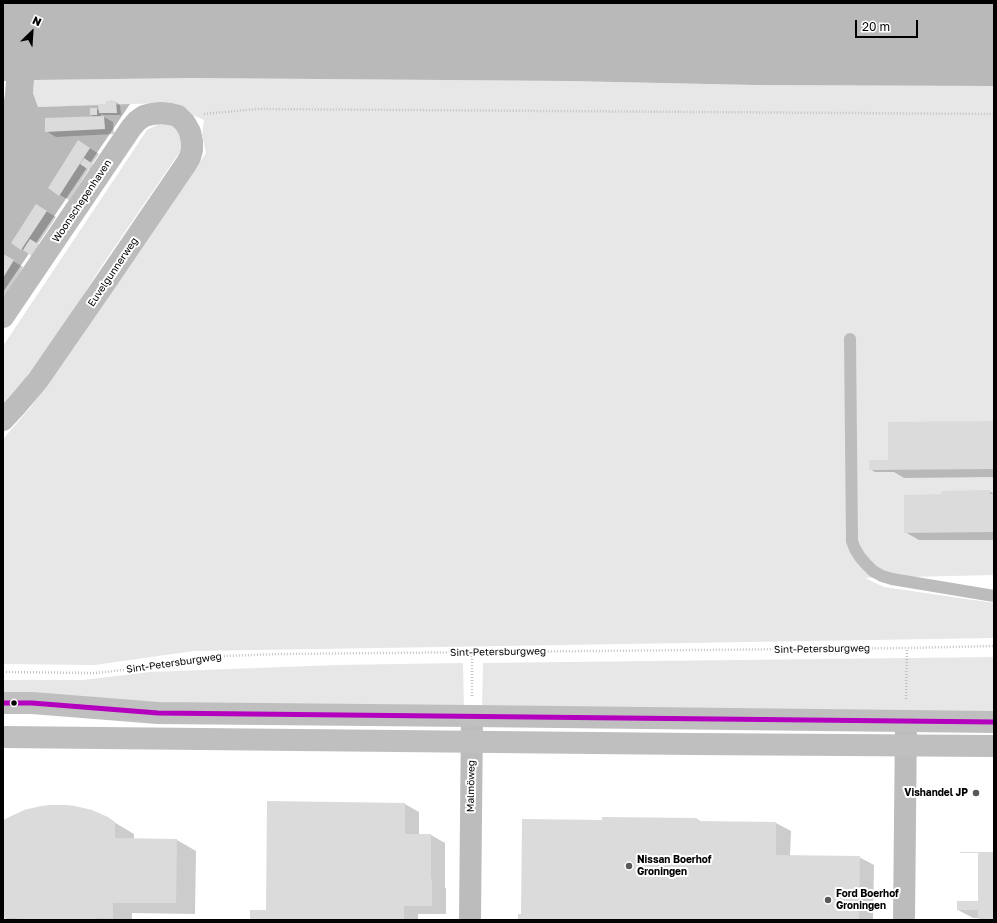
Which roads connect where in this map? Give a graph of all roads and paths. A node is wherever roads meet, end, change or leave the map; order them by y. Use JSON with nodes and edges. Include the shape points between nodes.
{"nodes":[{"id":1,"x":994,"y":114,"type":"edge"},
{"id":2,"x":178,"y":116,"type":"junction"},
{"id":3,"x":3,"y":317,"type":"edge"},
{"id":4,"x":850,"y":339,"type":"dead end"},
{"id":5,"x":3,"y":420,"type":"edge"},
{"id":6,"x":994,"y":596,"type":"edge"},
{"id":7,"x":994,"y":646,"type":"edge"},
{"id":8,"x":907,"y":648,"type":"junction"},
{"id":9,"x":472,"y":652,"type":"junction"},
{"id":10,"x":3,"y":672,"type":"edge"},
{"id":11,"x":3,"y":703,"type":"edge"},
{"id":12,"x":472,"y":716,"type":"junction"},
{"id":13,"x":906,"y":721,"type":"junction"},
{"id":14,"x":994,"y":722,"type":"edge"},
{"id":15,"x":3,"y":737,"type":"edge"},
{"id":16,"x":472,"y":742,"type":"junction"},
{"id":17,"x":906,"y":745,"type":"junction"},
{"id":18,"x":994,"y":746,"type":"edge"},
{"id":19,"x":470,"y":920,"type":"edge"},
{"id":20,"x":904,"y":920,"type":"edge"}],
"edges":[{"from":1,"to":2,"type":"path","via":[[257,109]]},
{"from":2,"to":3,"type":"street","name":"Woonschepenhaven","via":[[152,114],[137,121]]},
{"from":2,"to":5,"type":"street","name":"Euvelgunnerweg","via":[[190,132],[192,142],[192,150],[186,164],[38,380]]},
{"from":4,"to":6,"type":"lane","via":[[852,541],[855,549],[866,564],[882,576]]},
{"from":7,"to":8,"type":"path","name":"Sint-Petersburgweg"},
{"from":8,"to":9,"type":"path","name":"Sint-Petersburgweg"},
{"from":8,"to":13,"type":"path"},
{"from":9,"to":10,"type":"path","name":"Sint-Petersburgweg","via":[[225,656],[95,673]]},
{"from":9,"to":12,"type":"path"},
{"from":11,"to":12,"type":"street","via":[[158,713]]},
{"from":12,"to":13,"type":"street"},
{"from":12,"to":16,"type":"street","name":"Malmöweg"},
{"from":13,"to":14,"type":"street"},
{"from":13,"to":17,"type":"street"},
{"from":15,"to":16,"type":"street"},
{"from":16,"to":17,"type":"street"},
{"from":16,"to":19,"type":"street","name":"Malmöweg"},
{"from":17,"to":18,"type":"street"},
{"from":17,"to":20,"type":"street"}]}
